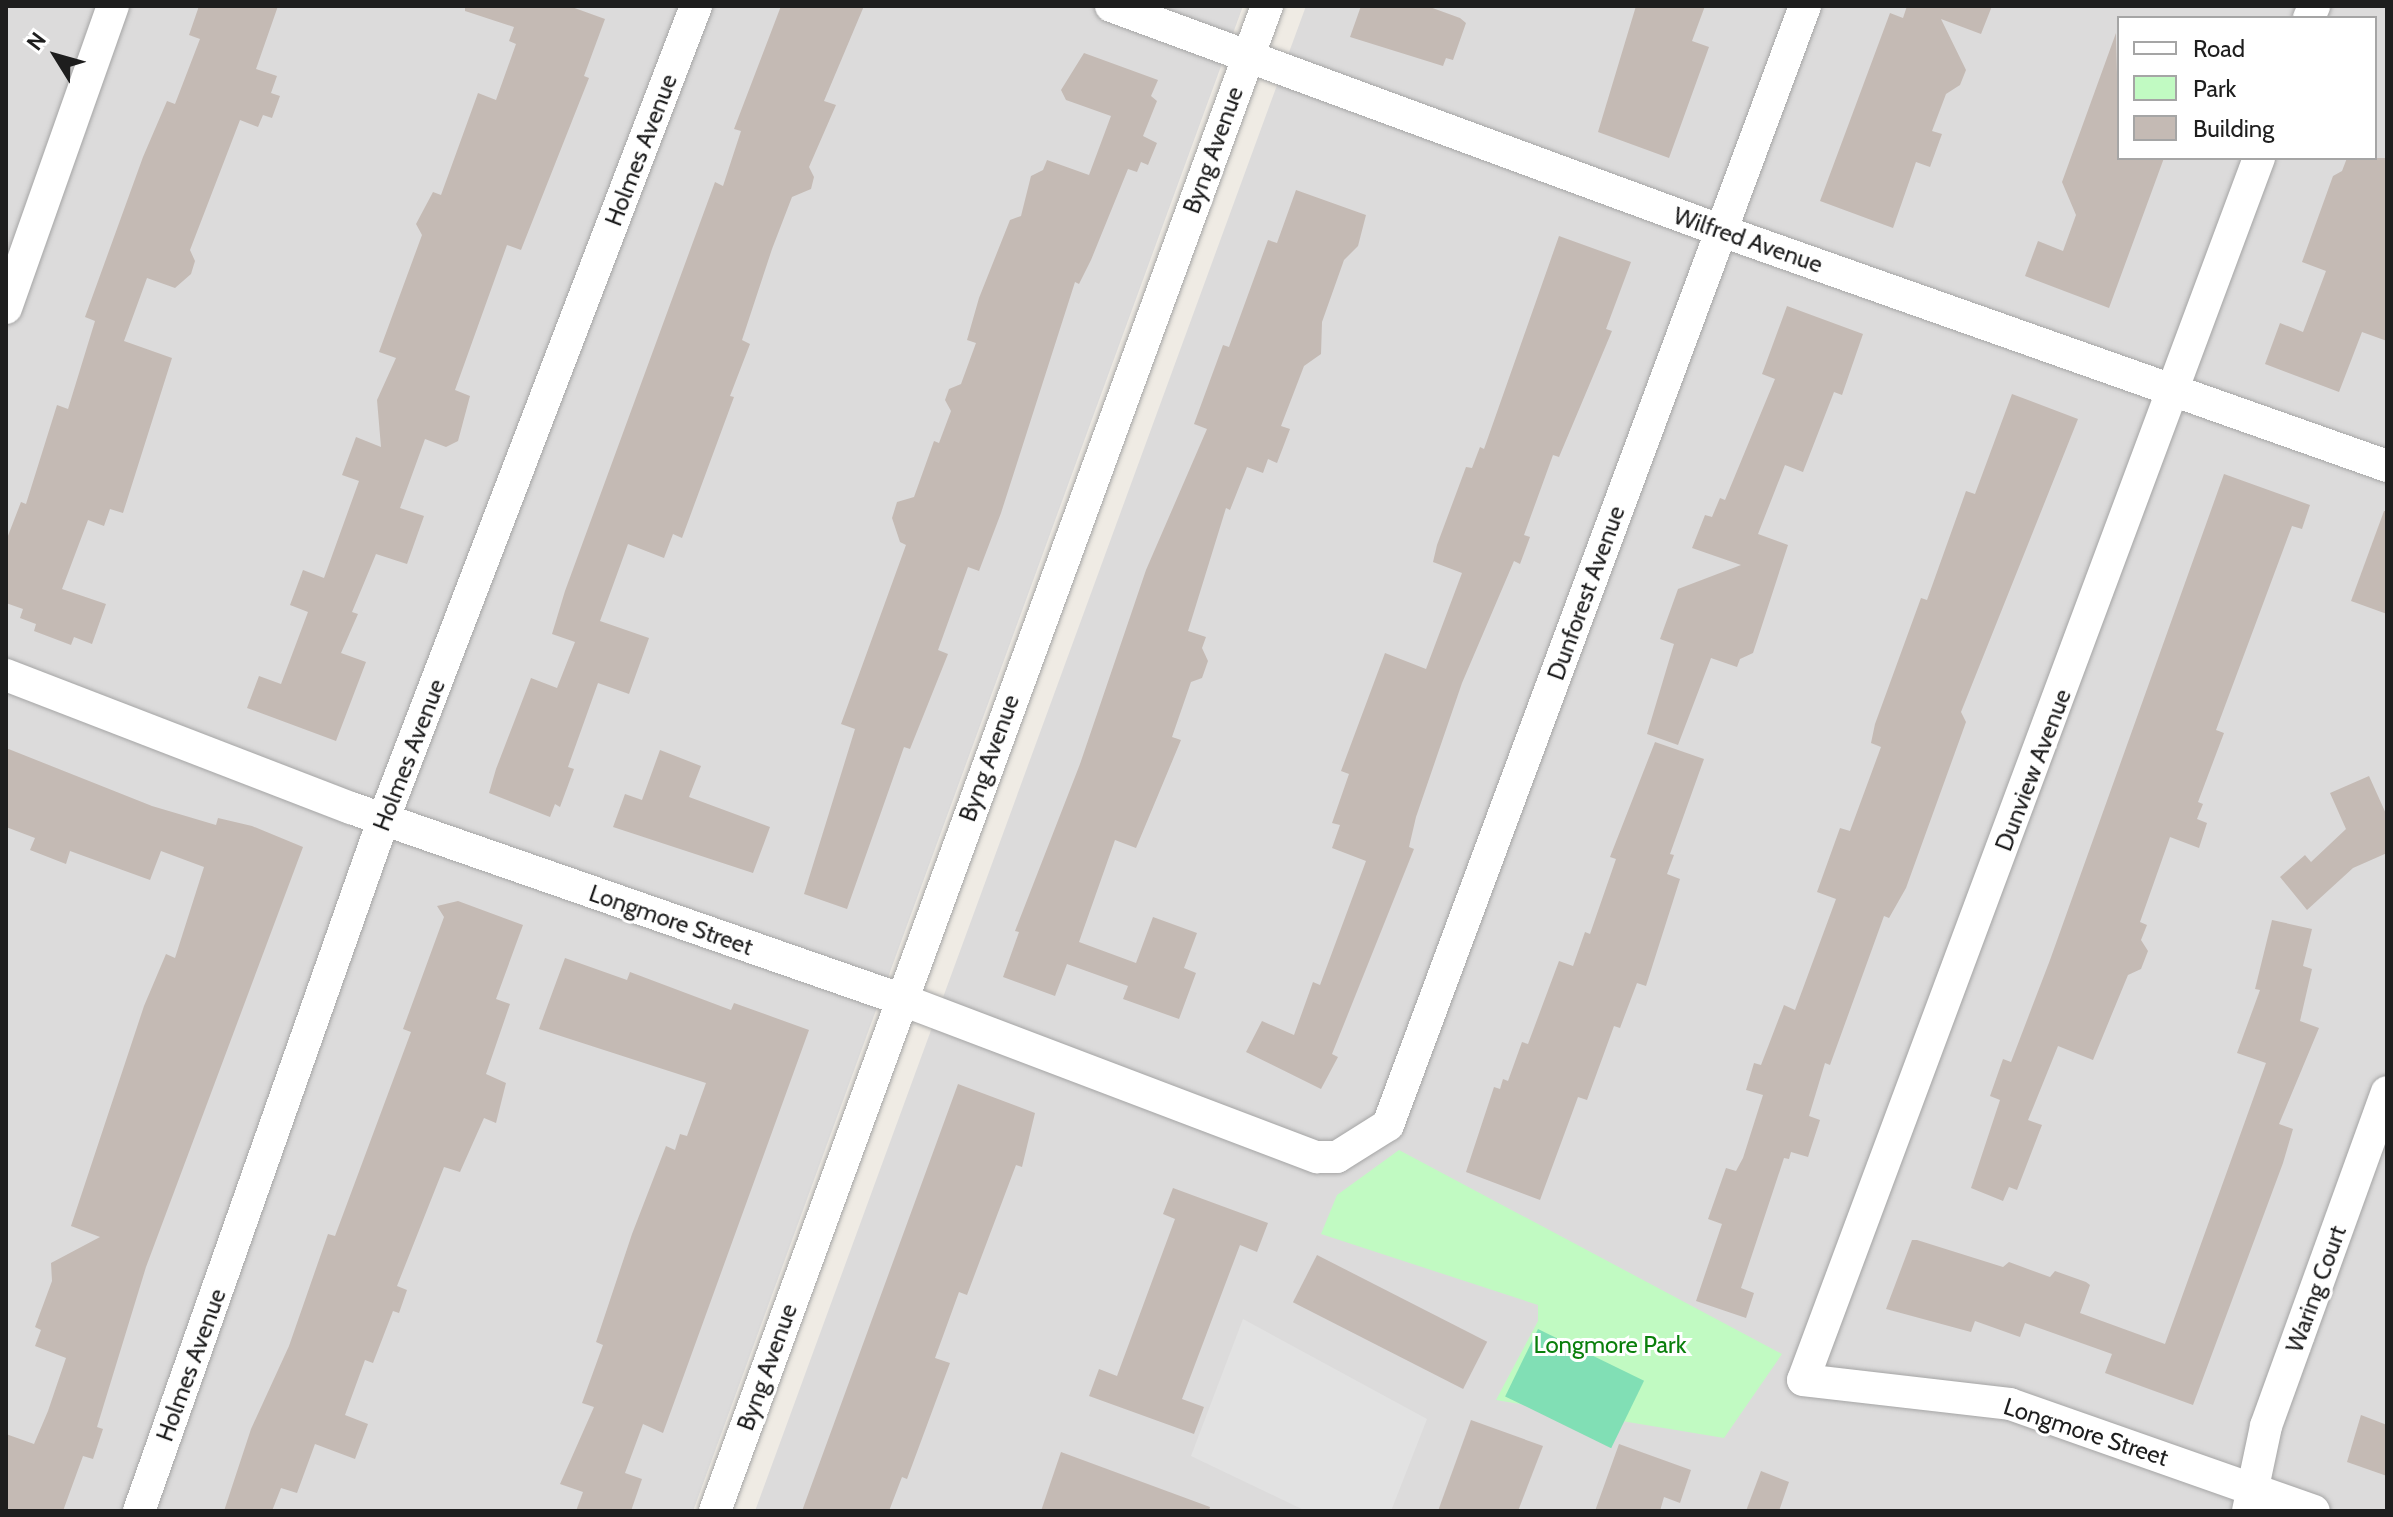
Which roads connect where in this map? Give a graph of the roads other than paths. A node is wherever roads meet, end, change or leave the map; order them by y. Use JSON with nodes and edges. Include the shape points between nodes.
{"nodes":[{"id":1,"x":113,"y":6,"type":"edge"},
{"id":2,"x":696,"y":6,"type":"edge"},
{"id":3,"x":1111,"y":6,"type":"edge"},
{"id":4,"x":1267,"y":6,"type":"edge"},
{"id":5,"x":1805,"y":6,"type":"edge"},
{"id":6,"x":1248,"y":56,"type":"junction"},
{"id":7,"x":2258,"y":160,"type":"edge"},
{"id":8,"x":1722,"y":231,"type":"junction"},
{"id":9,"x":6,"y":308,"type":"edge"},
{"id":10,"x":2178,"y":388,"type":"junction"},
{"id":11,"x":2387,"y":466,"type":"edge"},
{"id":12,"x":6,"y":675,"type":"edge"},
{"id":13,"x":384,"y":818,"type":"junction"},
{"id":14,"x":900,"y":999,"type":"junction"},
{"id":15,"x":2387,"y":1092,"type":"edge"},
{"id":16,"x":1337,"y":1157,"type":"joint"},
{"id":17,"x":1803,"y":1380,"type":"joint"},
{"id":18,"x":2250,"y":1500,"type":"edge"},
{"id":19,"x":139,"y":1511,"type":"edge"},
{"id":20,"x":715,"y":1511,"type":"edge"},
{"id":21,"x":2314,"y":1511,"type":"edge"}],
"edges":[{"from":1,"to":9,"type":"street"},
{"from":2,"to":13,"type":"street","name":"Holmes Avenue"},
{"from":3,"to":6,"type":"street","name":"Wilfred Avenue"},
{"from":4,"to":6,"type":"street","name":"Byng Avenue"},
{"from":5,"to":8,"type":"street","name":"Dunforest Avenue"},
{"from":6,"to":8,"type":"street","name":"Wilfred Avenue"},
{"from":6,"to":14,"type":"street","name":"Byng Avenue"},
{"from":7,"to":10,"type":"street","name":"Dunview Avenue"},
{"from":8,"to":10,"type":"street","name":"Wilfred Avenue"},
{"from":8,"to":16,"type":"street","name":"Dunforest Avenue","via":[[1388,1125]]},
{"from":10,"to":11,"type":"street","name":"Wilfred Avenue"},
{"from":10,"to":17,"type":"street","name":"Dunview Avenue"},
{"from":12,"to":13,"type":"street","name":"Longmore Street"},
{"from":13,"to":14,"type":"street","name":"Longmore Street"},
{"from":13,"to":19,"type":"street","name":"Holmes Avenue"},
{"from":14,"to":16,"type":"street","name":"Longmore Street","via":[[1317,1157]]},
{"from":14,"to":20,"type":"street","name":"Byng Avenue"},
{"from":15,"to":18,"type":"street","name":"Waring Court","via":[[2266,1426]]},
{"from":17,"to":18,"type":"street","name":"Longmore Street","via":[[2010,1404]]},
{"from":18,"to":21,"type":"street","name":"Longmore Street"}]}
